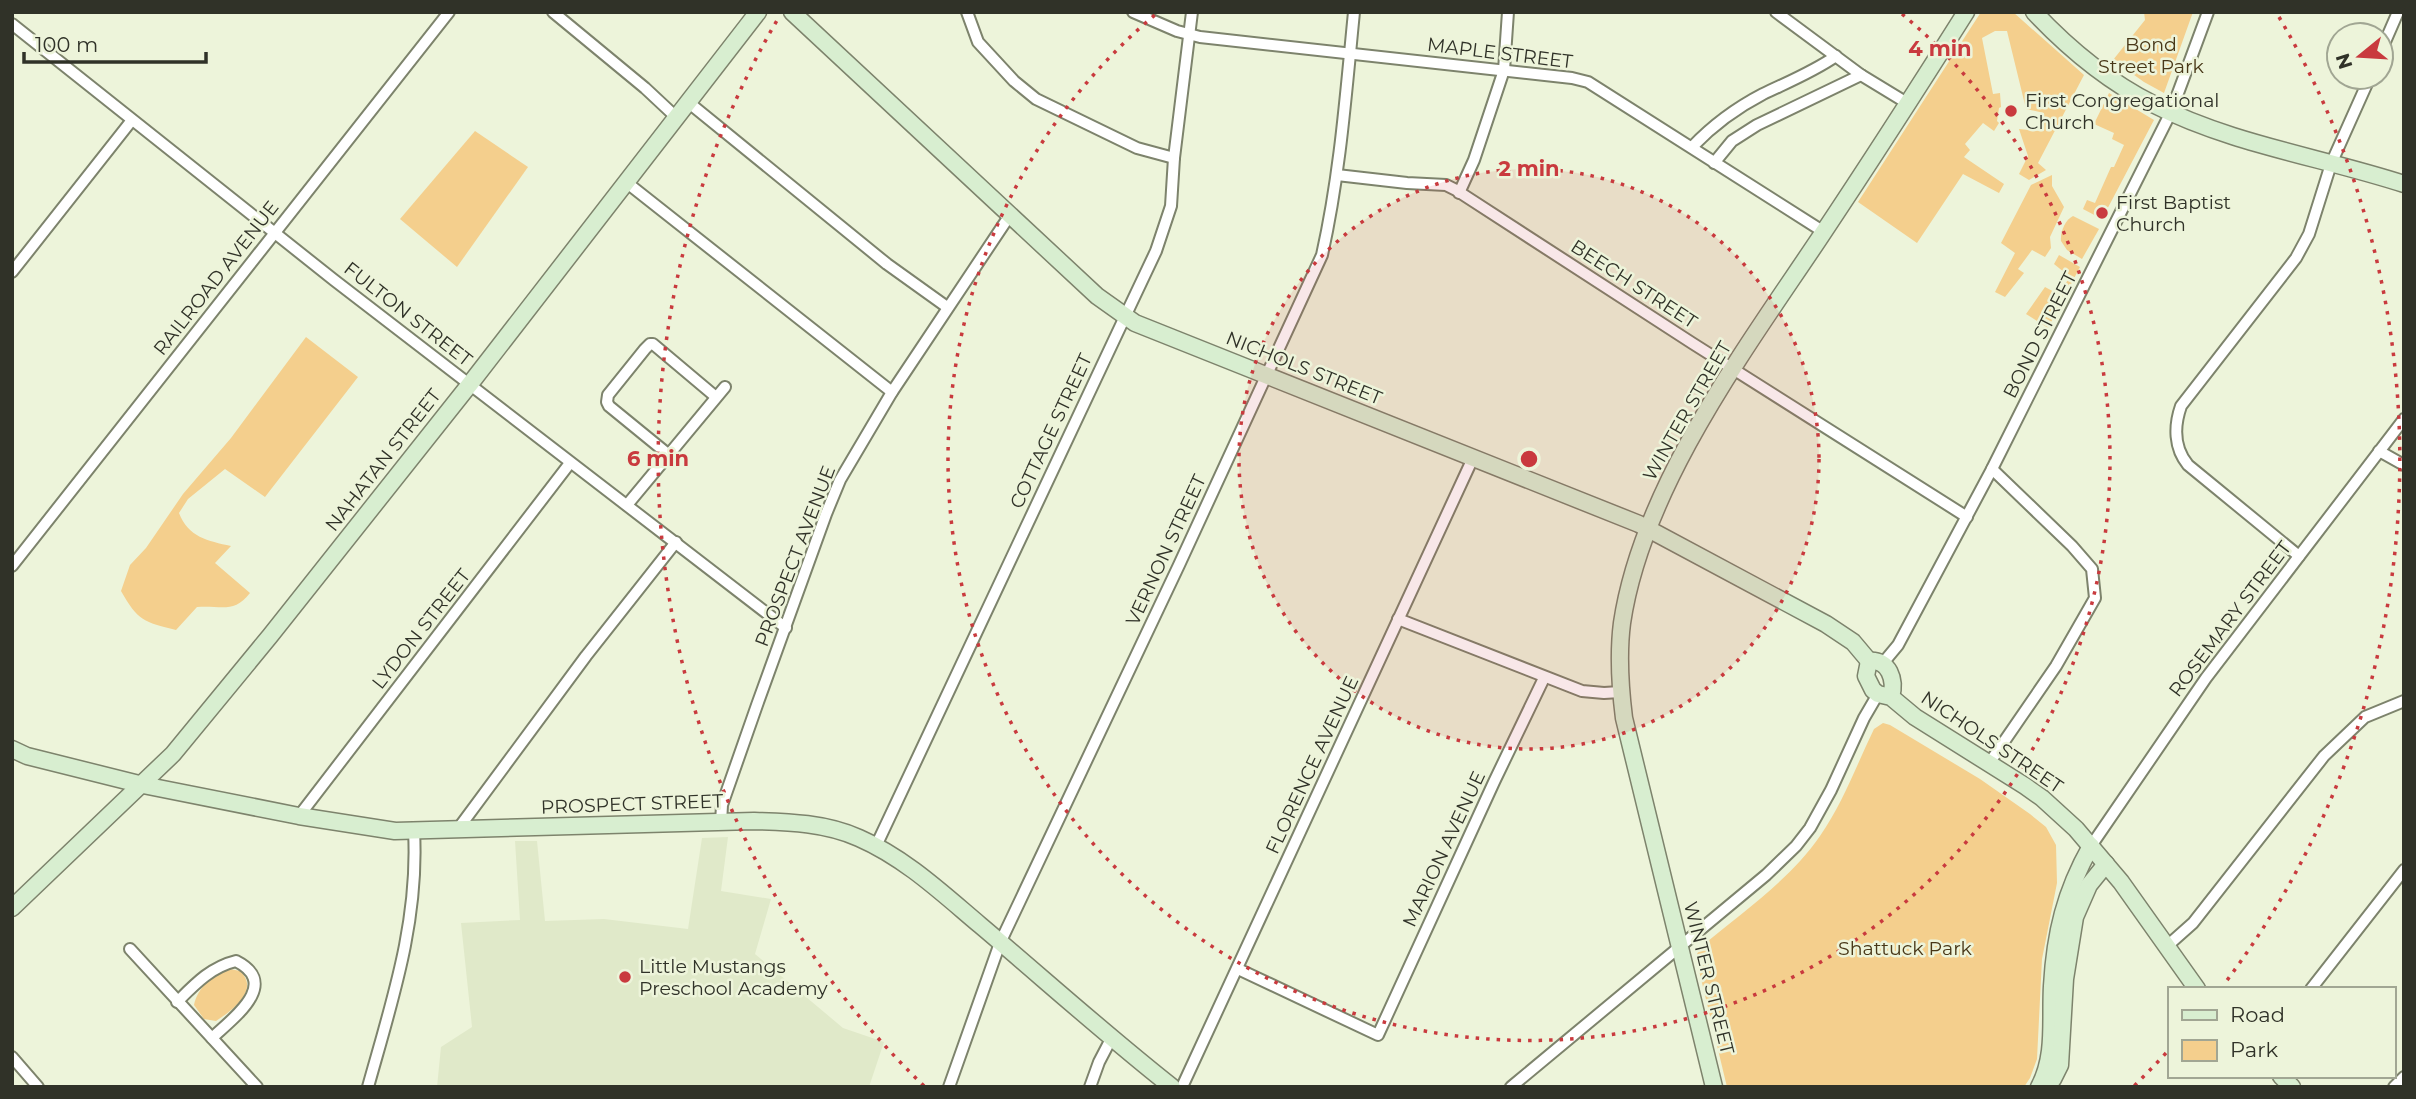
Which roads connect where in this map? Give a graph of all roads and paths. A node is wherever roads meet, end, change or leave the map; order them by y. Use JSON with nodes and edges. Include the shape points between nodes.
{"nodes":[{"id":1,"x":449,"y":12,"type":"edge"},
{"id":2,"x":553,"y":12,"type":"edge"},
{"id":3,"x":758,"y":12,"type":"edge"},
{"id":4,"x":792,"y":12,"type":"edge"},
{"id":5,"x":967,"y":12,"type":"edge"},
{"id":6,"x":1133,"y":12,"type":"edge"},
{"id":7,"x":1192,"y":12,"type":"edge"},
{"id":8,"x":1354,"y":12,"type":"edge"},
{"id":9,"x":1508,"y":12,"type":"edge"},
{"id":10,"x":1776,"y":12,"type":"edge"},
{"id":11,"x":1966,"y":12,"type":"edge"},
{"id":12,"x":2034,"y":12,"type":"edge"},
{"id":13,"x":2208,"y":12,"type":"edge"},
{"id":14,"x":12,"y":24,"type":"edge"},
{"id":15,"x":1190,"y":35,"type":"junction"},
{"id":16,"x":1350,"y":52,"type":"junction"},
{"id":17,"x":1836,"y":56,"type":"junction"},
{"id":18,"x":1504,"y":70,"type":"junction"},
{"id":19,"x":1861,"y":75,"type":"junction"},
{"id":20,"x":2364,"y":91,"type":"edge"},
{"id":21,"x":688,"y":102,"type":"junction"},
{"id":22,"x":1907,"y":103,"type":"junction"},
{"id":23,"x":2171,"y":113,"type":"junction"},
{"id":24,"x":676,"y":117,"type":"junction"},
{"id":25,"x":132,"y":120,"type":"junction"},
{"id":26,"x":1692,"y":147,"type":"junction"},
{"id":27,"x":1174,"y":158,"type":"junction"},
{"id":28,"x":1714,"y":163,"type":"junction"},
{"id":29,"x":2331,"y":164,"type":"junction"},
{"id":30,"x":1336,"y":175,"type":"junction"},
{"id":31,"x":626,"y":182,"type":"junction"},
{"id":32,"x":2404,"y":184,"type":"edge"},
{"id":33,"x":1459,"y":193,"type":"junction"},
{"id":34,"x":1010,"y":215,"type":"junction"},
{"id":35,"x":275,"y":231,"type":"junction"},
{"id":36,"x":1824,"y":232,"type":"junction"},
{"id":37,"x":12,"y":272,"type":"edge"},
{"id":38,"x":947,"y":307,"type":"junction"},
{"id":39,"x":1124,"y":317,"type":"junction"},
{"id":40,"x":1734,"y":369,"type":"junction"},
{"id":41,"x":1265,"y":376,"type":"junction"},
{"id":42,"x":470,"y":384,"type":"junction"},
{"id":43,"x":724,"y":387,"type":"dead end"},
{"id":44,"x":892,"y":392,"type":"junction"},
{"id":45,"x":716,"y":397,"type":"junction"},
{"id":46,"x":2404,"y":419,"type":"edge"},
{"id":47,"x":2379,"y":451,"type":"junction"},
{"id":48,"x":669,"y":455,"type":"junction"},
{"id":49,"x":1473,"y":458,"type":"junction"},
{"id":50,"x":570,"y":463,"type":"junction"},
{"id":51,"x":2404,"y":465,"type":"edge"},
{"id":52,"x":1992,"y":469,"type":"junction"},
{"id":53,"x":628,"y":505,"type":"junction"},
{"id":54,"x":1967,"y":517,"type":"junction"},
{"id":55,"x":1649,"y":529,"type":"junction"},
{"id":56,"x":676,"y":542,"type":"junction"},
{"id":57,"x":2299,"y":556,"type":"junction"},
{"id":58,"x":12,"y":566,"type":"edge"},
{"id":59,"x":1398,"y":620,"type":"junction"},
{"id":60,"x":786,"y":628,"type":"junction"},
{"id":61,"x":1876,"y":662,"type":"junction"},
{"id":62,"x":1544,"y":678,"type":"junction"},
{"id":63,"x":1620,"y":692,"type":"junction"},
{"id":64,"x":1885,"y":695,"type":"junction"},
{"id":65,"x":2404,"y":701,"type":"edge"},
{"id":66,"x":12,"y":749,"type":"edge"},
{"id":67,"x":1990,"y":762,"type":"junction"},
{"id":68,"x":143,"y":785,"type":"junction"},
{"id":69,"x":299,"y":816,"type":"junction"},
{"id":70,"x":721,"y":823,"type":"junction"},
{"id":71,"x":458,"y":829,"type":"junction"},
{"id":72,"x":414,"y":831,"type":"junction"},
{"id":73,"x":876,"y":846,"type":"junction"},
{"id":74,"x":2091,"y":846,"type":"junction"},
{"id":75,"x":2106,"y":864,"type":"junction"},
{"id":76,"x":2404,"y":870,"type":"edge"},
{"id":77,"x":12,"y":908,"type":"edge"},
{"id":78,"x":1000,"y":943,"type":"junction"},
{"id":79,"x":1680,"y":947,"type":"junction"},
{"id":80,"x":2166,"y":947,"type":"junction"},
{"id":81,"x":130,"y":950,"type":"dead end"},
{"id":82,"x":1238,"y":968,"type":"junction"},
{"id":83,"x":2196,"y":987,"type":"edge"},
{"id":84,"x":2313,"y":987,"type":"edge"},
{"id":85,"x":177,"y":1002,"type":"junction"},
{"id":86,"x":2057,"y":1013,"type":"junction"},
{"id":87,"x":212,"y":1038,"type":"junction"},
{"id":88,"x":1111,"y":1039,"type":"junction"},
{"id":89,"x":12,"y":1057,"type":"edge"},
{"id":90,"x":2404,"y":1077,"type":"edge"},
{"id":91,"x":38,"y":1087,"type":"edge"},
{"id":92,"x":257,"y":1087,"type":"edge"},
{"id":93,"x":368,"y":1087,"type":"edge"},
{"id":94,"x":949,"y":1087,"type":"edge"},
{"id":95,"x":1090,"y":1087,"type":"edge"},
{"id":96,"x":1172,"y":1087,"type":"edge"},
{"id":97,"x":1182,"y":1087,"type":"edge"},
{"id":98,"x":1511,"y":1087,"type":"edge"},
{"id":99,"x":1714,"y":1087,"type":"edge"},
{"id":100,"x":2039,"y":1087,"type":"edge"},
{"id":101,"x":2045,"y":1087,"type":"edge"},
{"id":102,"x":2394,"y":1087,"type":"edge"}],
"edges":[{"from":1,"to":35,"type":"street","name":"RAILROAD AVENUE"},
{"from":2,"to":24,"type":"street"},
{"from":3,"to":21,"type":"main road","name":"NAHATAN STREET"},
{"from":4,"to":34,"type":"main road","name":"NICHOLS STREET"},
{"from":5,"to":27,"type":"street","via":[[978,42],[1037,99],[1137,148]]},
{"from":6,"to":15,"type":"street","name":"MAPLE STREET"},
{"from":7,"to":15,"type":"street","name":"COTTAGE STREET"},
{"from":8,"to":16,"type":"street","name":"VERNON STREET"},
{"from":9,"to":18,"type":"street"},
{"from":10,"to":17,"type":"street"},
{"from":11,"to":22,"type":"main road","name":"WINTER STREET"},
{"from":12,"to":23,"type":"main road","via":[[2114,80]]},
{"from":13,"to":23,"type":"street","name":"BOND STREET"},
{"from":14,"to":25,"type":"street","name":"FULTON STREET"},
{"from":15,"to":16,"type":"street","name":"MAPLE STREET"},
{"from":15,"to":27,"type":"street","name":"COTTAGE STREET"},
{"from":16,"to":18,"type":"street","name":"MAPLE STREET"},
{"from":16,"to":30,"type":"street","name":"VERNON STREET"},
{"from":17,"to":19,"type":"street"},
{"from":17,"to":26,"type":"street","via":[[1737,109]]},
{"from":18,"to":26,"type":"street","name":"MAPLE STREET","via":[[1588,82]]},
{"from":18,"to":33,"type":"street"},
{"from":19,"to":22,"type":"street"},
{"from":19,"to":28,"type":"street","via":[[1757,125],[1732,141]]},
{"from":20,"to":29,"type":"street"},
{"from":21,"to":24,"type":"main road","name":"NAHATAN STREET"},
{"from":21,"to":38,"type":"street","via":[[887,264]]},
{"from":22,"to":36,"type":"main road","name":"WINTER STREET"},
{"from":23,"to":29,"type":"main road"},
{"from":23,"to":52,"type":"street","name":"BOND STREET"},
{"from":24,"to":31,"type":"main road","name":"NAHATAN STREET"},
{"from":25,"to":35,"type":"street","name":"FULTON STREET"},
{"from":25,"to":37,"type":"street"},
{"from":26,"to":28,"type":"street","name":"MAPLE STREET"},
{"from":27,"to":39,"type":"street","name":"COTTAGE STREET","via":[[1166,224]]},
{"from":28,"to":36,"type":"street","name":"MAPLE STREET"},
{"from":29,"to":32,"type":"main road"},
{"from":29,"to":57,"type":"street","via":[[2309,234],[2296,258],[2181,406],[2176,419],[2180,457],[2188,466]]},
{"from":30,"to":33,"type":"street","name":"BEECH STREET","via":[[1446,185]]},
{"from":30,"to":41,"type":"street","name":"VERNON STREET","via":[[1322,255]]},
{"from":31,"to":42,"type":"main road","name":"NAHATAN STREET"},
{"from":31,"to":44,"type":"street"},
{"from":33,"to":40,"type":"street","name":"BEECH STREET"},
{"from":34,"to":38,"type":"street","name":"PROSPECT AVENUE"},
{"from":34,"to":39,"type":"main road","name":"NICHOLS STREET"},
{"from":35,"to":42,"type":"street","name":"FULTON STREET"},
{"from":35,"to":58,"type":"street","name":"RAILROAD AVENUE"},
{"from":36,"to":40,"type":"main road","name":"WINTER STREET"},
{"from":38,"to":44,"type":"street","name":"PROSPECT AVENUE"},
{"from":39,"to":41,"type":"main road","name":"NICHOLS STREET"},
{"from":39,"to":73,"type":"street","name":"COTTAGE STREET"},
{"from":40,"to":54,"type":"street","name":"BEECH STREET"},
{"from":40,"to":55,"type":"main road","name":"WINTER STREET","via":[[1679,461]]},
{"from":41,"to":49,"type":"main road","name":"NICHOLS STREET"},
{"from":41,"to":78,"type":"street","name":"VERNON STREET"},
{"from":42,"to":50,"type":"street","name":"FULTON STREET"},
{"from":42,"to":68,"type":"main road","name":"NAHATAN STREET","via":[[270,636]]},
{"from":43,"to":45,"type":"street"},
{"from":44,"to":60,"type":"street","name":"PROSPECT AVENUE","via":[[840,480]]},
{"from":45,"to":48,"type":"street"},
{"from":45,"to":48,"type":"street","via":[[653,344],[645,349],[607,402]]},
{"from":46,"to":47,"type":"street","name":"ROSEMARY STREET"},
{"from":47,"to":51,"type":"street"},
{"from":47,"to":57,"type":"street","name":"ROSEMARY STREET"},
{"from":48,"to":53,"type":"street"},
{"from":49,"to":55,"type":"main road","name":"NICHOLS STREET"},
{"from":49,"to":59,"type":"street","name":"FLORENCE AVENUE"},
{"from":50,"to":53,"type":"street","name":"FULTON STREET"},
{"from":50,"to":69,"type":"street","name":"LYDON STREET"},
{"from":52,"to":54,"type":"street","name":"BOND STREET"},
{"from":52,"to":67,"type":"street","via":[[2092,569],[2095,598],[2056,666]]},
{"from":53,"to":56,"type":"street","name":"FULTON STREET"},
{"from":54,"to":61,"type":"street","name":"BOND STREET","via":[[1898,645]]},
{"from":55,"to":61,"type":"main road","name":"NICHOLS STREET","via":[[1826,624]]},
{"from":55,"to":63,"type":"main road","name":"WINTER STREET","via":[[1626,603]]},
{"from":56,"to":60,"type":"street","name":"FULTON STREET"},
{"from":56,"to":71,"type":"street"},
{"from":57,"to":74,"type":"street","name":"ROSEMARY STREET","via":[[2192,696]]},
{"from":59,"to":62,"type":"street"},
{"from":59,"to":82,"type":"street","name":"FLORENCE AVENUE"},
{"from":60,"to":70,"type":"street","name":"PROSPECT AVENUE","via":[[722,805]]},
{"from":61,"to":64,"type":"main road","name":"NICHOLS STREET","via":[[1887,667],[1893,682]]},
{"from":61,"to":64,"type":"main road","via":[[1866,676],[1868,684]]},
{"from":62,"to":63,"type":"street","via":[[1582,691]]},
{"from":62,"to":82,"type":"street","name":"MARION AVENUE","via":[[1378,1035]]},
{"from":63,"to":79,"type":"main road","name":"WINTER STREET"},
{"from":64,"to":67,"type":"main road","name":"NICHOLS STREET"},
{"from":64,"to":79,"type":"street","via":[[1864,718],[1831,790],[1796,846]]},
{"from":65,"to":80,"type":"street","via":[[2365,717],[2324,756],[2193,923]]},
{"from":66,"to":68,"type":"main road","name":"PROSPECT STREET"},
{"from":67,"to":74,"type":"main road","name":"NICHOLS STREET","via":[[2059,812]]},
{"from":68,"to":69,"type":"main road","name":"PROSPECT STREET"},
{"from":68,"to":77,"type":"main road","name":"NAHATAN STREET"},
{"from":69,"to":72,"type":"main road","name":"PROSPECT STREET"},
{"from":70,"to":71,"type":"main road","name":"PROSPECT STREET"},
{"from":70,"to":73,"type":"main road","name":"PROSPECT STREET","via":[[798,823],[838,831]]},
{"from":71,"to":72,"type":"main road","name":"PROSPECT STREET"},
{"from":72,"to":93,"type":"street","via":[[413,905],[404,957]]},
{"from":73,"to":78,"type":"main road","name":"PROSPECT STREET","via":[[908,865]]},
{"from":74,"to":75,"type":"main road","name":"NICHOLS STREET"},
{"from":74,"to":86,"type":"main road","via":[[2074,876],[2061,916],[2054,960]]},
{"from":75,"to":80,"type":"main road","name":"NICHOLS STREET"},
{"from":75,"to":86,"type":"main road","via":[[2089,885],[2075,917]]},
{"from":76,"to":84,"type":"street"},
{"from":78,"to":88,"type":"main road","name":"PROSPECT STREET"},
{"from":78,"to":94,"type":"street","name":"VERNON STREET"},
{"from":79,"to":98,"type":"street"},
{"from":79,"to":99,"type":"main road","name":"WINTER STREET"},
{"from":80,"to":83,"type":"main road","name":"NICHOLS STREET"},
{"from":81,"to":85,"type":"street"},
{"from":82,"to":97,"type":"street","name":"FLORENCE AVENUE"},
{"from":85,"to":87,"type":"street"},
{"from":85,"to":87,"type":"street","via":[[220,964],[236,961],[253,973],[249,1002]]},
{"from":86,"to":100,"type":"main road","via":[[2049,1061]]},
{"from":86,"to":101,"type":"main road","via":[[2060,1065]]},
{"from":87,"to":92,"type":"street"},
{"from":88,"to":95,"type":"street"},
{"from":88,"to":96,"type":"main road","name":"PROSPECT STREET"},
{"from":89,"to":91,"type":"street"},
{"from":90,"to":102,"type":"street"}]}
